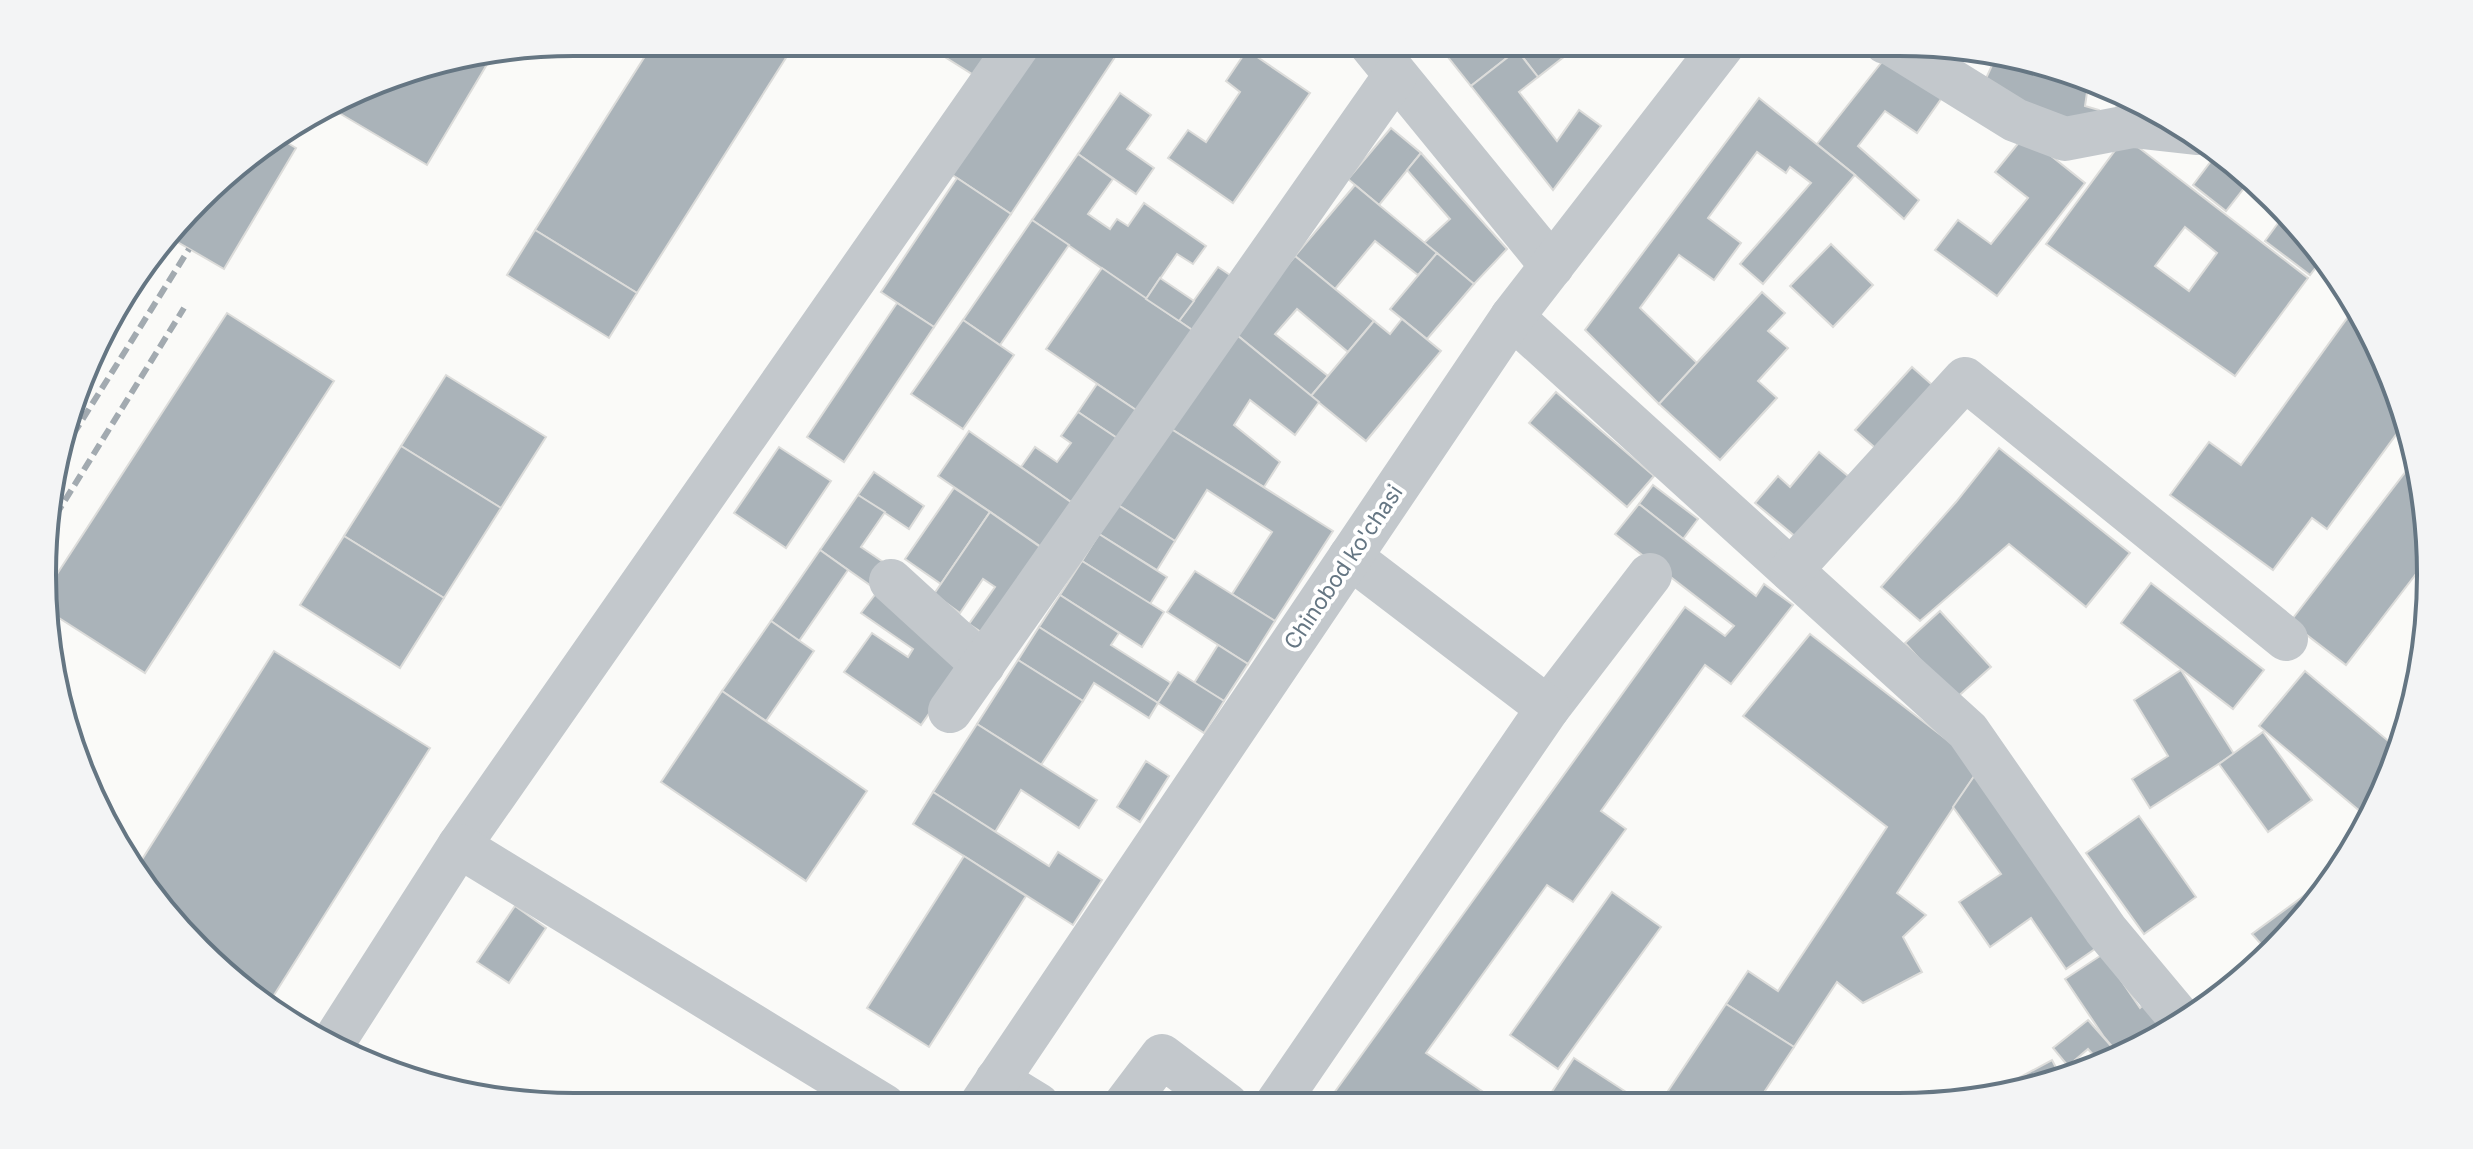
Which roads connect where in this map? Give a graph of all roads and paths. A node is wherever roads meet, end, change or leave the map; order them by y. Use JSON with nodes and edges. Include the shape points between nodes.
{"nodes":[{"id":1,"x":1010,"y":56,"type":"edge"},
{"id":2,"x":1380,"y":56,"type":"edge"},
{"id":3,"x":1714,"y":56,"type":"edge"},
{"id":4,"x":1912,"y":56,"type":"edge"},
{"id":5,"x":1395,"y":76,"type":"junction"},
{"id":6,"x":2165,"y":130,"type":"edge"},
{"id":7,"x":1552,"y":266,"type":"junction"},
{"id":8,"x":1512,"y":317,"type":"junction"},
{"id":9,"x":1350,"y":557,"type":"junction"},
{"id":10,"x":1791,"y":570,"type":"junction"},
{"id":11,"x":1650,"y":575,"type":"dead end"},
{"id":12,"x":891,"y":581,"type":"dead end"},
{"id":13,"x":2286,"y":639,"type":"dead end"},
{"id":14,"x":983,"y":665,"type":"junction"},
{"id":15,"x":1548,"y":708,"type":"junction"},
{"id":16,"x":950,"y":711,"type":"dead end"},
{"id":17,"x":459,"y":846,"type":"junction"},
{"id":18,"x":2175,"y":1013,"type":"edge"},
{"id":19,"x":337,"y":1036,"type":"edge"},
{"id":20,"x":863,"y":1093,"type":"edge"},
{"id":21,"x":989,"y":1093,"type":"edge"},
{"id":22,"x":1134,"y":1093,"type":"edge"},
{"id":23,"x":1211,"y":1093,"type":"edge"},
{"id":24,"x":1284,"y":1093,"type":"edge"}],
"edges":[{"from":1,"to":17,"type":"street"},
{"from":2,"to":5,"type":"street"},
{"from":3,"to":7,"type":"street","name":"Chinobod ko'chasi"},
{"from":4,"to":6,"type":"street","via":[[2015,120],[2065,139],[2133,126]]},
{"from":5,"to":7,"type":"street"},
{"from":5,"to":14,"type":"street"},
{"from":7,"to":8,"type":"street","name":"Chinobod ko'chasi"},
{"from":8,"to":9,"type":"street","name":"Chinobod ko'chasi"},
{"from":8,"to":10,"type":"street"},
{"from":9,"to":15,"type":"street"},
{"from":9,"to":21,"type":"street","name":"Chinobod ko'chasi"},
{"from":10,"to":13,"type":"street","via":[[1965,379]]},
{"from":10,"to":18,"type":"street","via":[[1968,731],[2106,930]]},
{"from":11,"to":15,"type":"street"},
{"from":12,"to":14,"type":"street"},
{"from":14,"to":16,"type":"street"},
{"from":15,"to":24,"type":"street"},
{"from":17,"to":19,"type":"street"},
{"from":17,"to":20,"type":"street"},
{"from":22,"to":23,"type":"street","via":[[1162,1056]]}]}
